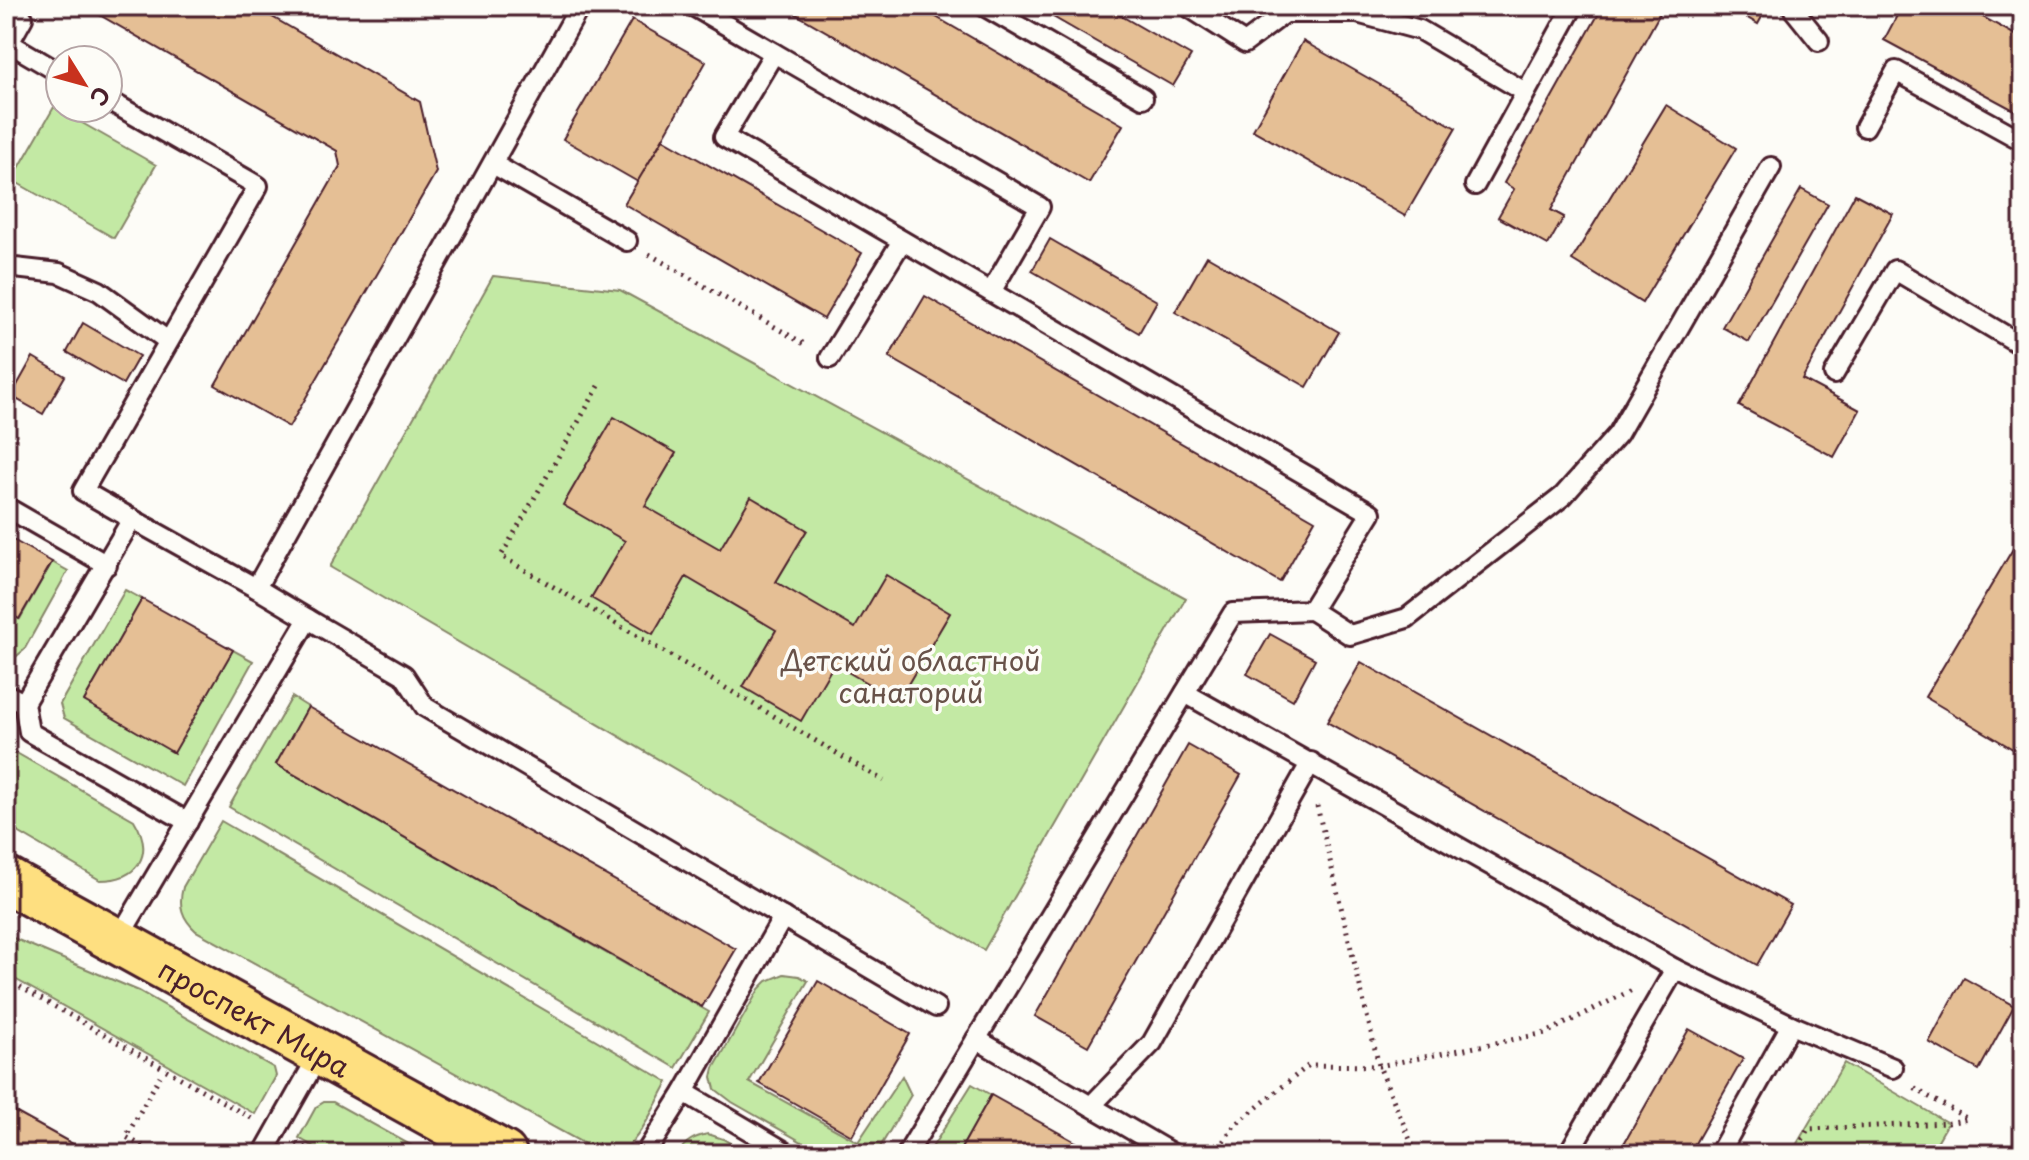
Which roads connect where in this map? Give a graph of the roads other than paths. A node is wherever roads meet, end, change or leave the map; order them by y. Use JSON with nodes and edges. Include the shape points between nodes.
{"nodes":[{"id":1,"x":580,"y":6,"type":"edge"},
{"id":2,"x":693,"y":6,"type":"edge"},
{"id":3,"x":984,"y":6,"type":"edge"},
{"id":4,"x":1187,"y":6,"type":"edge"},
{"id":5,"x":1796,"y":6,"type":"edge"},
{"id":6,"x":6,"y":9,"type":"edge"},
{"id":7,"x":1570,"y":12,"type":"dead end"},
{"id":8,"x":1819,"y":41,"type":"dead end"},
{"id":9,"x":7,"y":46,"type":"edge"},
{"id":10,"x":774,"y":53,"type":"junction"},
{"id":11,"x":44,"y":65,"type":"edge"},
{"id":12,"x":1525,"y":92,"type":"junction"},
{"id":13,"x":1143,"y":98,"type":"dead end"},
{"id":14,"x":124,"y":109,"type":"edge"},
{"id":15,"x":1865,"y":127,"type":"dead end"},
{"id":16,"x":2023,"y":141,"type":"edge"},
{"id":17,"x":493,"y":164,"type":"junction"},
{"id":18,"x":1771,"y":167,"type":"dead end"},
{"id":19,"x":1475,"y":185,"type":"dead end"},
{"id":20,"x":627,"y":241,"type":"road end"},
{"id":21,"x":902,"y":241,"type":"junction"},
{"id":22,"x":6,"y":267,"type":"edge"},
{"id":23,"x":991,"y":292,"type":"junction"},
{"id":24,"x":168,"y":341,"type":"junction"},
{"id":25,"x":2023,"y":346,"type":"edge"},
{"id":26,"x":830,"y":358,"type":"road end"},
{"id":27,"x":1834,"y":374,"type":"dead end"},
{"id":28,"x":6,"y":507,"type":"edge"},
{"id":29,"x":132,"y":519,"type":"junction"},
{"id":30,"x":107,"y":565,"type":"junction"},
{"id":31,"x":256,"y":588,"type":"junction"},
{"id":32,"x":1311,"y":610,"type":"junction"},
{"id":33,"x":308,"y":619,"type":"junction"},
{"id":34,"x":1185,"y":693,"type":"junction"},
{"id":35,"x":6,"y":694,"type":"edge"},
{"id":36,"x":24,"y":703,"type":"junction"},
{"id":37,"x":1311,"y":762,"type":"junction"},
{"id":38,"x":188,"y":822,"type":"junction"},
{"id":39,"x":6,"y":880,"type":"edge"},
{"id":40,"x":783,"y":917,"type":"junction"},
{"id":41,"x":117,"y":941,"type":"junction"},
{"id":42,"x":1675,"y":969,"type":"junction"},
{"id":43,"x":936,"y":1007,"type":"dead end"},
{"id":44,"x":1791,"y":1025,"type":"junction"},
{"id":45,"x":976,"y":1039,"type":"junction"},
{"id":46,"x":320,"y":1053,"type":"junction"},
{"id":47,"x":1893,"y":1068,"type":"road end"},
{"id":48,"x":684,"y":1092,"type":"junction"},
{"id":49,"x":1091,"y":1106,"type":"junction"},
{"id":50,"x":263,"y":1154,"type":"edge"},
{"id":51,"x":504,"y":1154,"type":"edge"},
{"id":52,"x":645,"y":1154,"type":"edge"},
{"id":53,"x":789,"y":1154,"type":"edge"},
{"id":54,"x":907,"y":1154,"type":"edge"},
{"id":55,"x":1173,"y":1154,"type":"edge"},
{"id":56,"x":1568,"y":1154,"type":"edge"},
{"id":57,"x":1719,"y":1154,"type":"edge"}],
"edges":[{"from":1,"to":17,"type":"lane"},
{"from":2,"to":10,"type":"lane"},
{"from":3,"to":13,"type":"lane"},
{"from":4,"to":12,"type":"lane","via":[[1245,43],[1285,13],[1357,13],[1420,30]]},
{"from":5,"to":8,"type":"lane"},
{"from":6,"to":9,"type":"lane","via":[[23,18]]},
{"from":7,"to":12,"type":"lane"},
{"from":9,"to":11,"type":"lane"},
{"from":10,"to":21,"type":"lane","via":[[724,137]]},
{"from":10,"to":23,"type":"lane","via":[[1040,207]]},
{"from":12,"to":19,"type":"lane"},
{"from":14,"to":24,"type":"lane","via":[[258,186]]},
{"from":15,"to":16,"type":"lane","via":[[1896,71]]},
{"from":17,"to":20,"type":"lane"},
{"from":17,"to":31,"type":"lane"},
{"from":18,"to":32,"type":"lane","via":[[1618,434],[1563,496],[1407,618],[1350,635]]},
{"from":21,"to":23,"type":"lane"},
{"from":21,"to":26,"type":"lane"},
{"from":22,"to":24,"type":"lane","via":[[59,273],[99,291]]},
{"from":23,"to":32,"type":"lane","via":[[1371,513]]},
{"from":24,"to":29,"type":"lane","via":[[83,491]]},
{"from":25,"to":27,"type":"lane","via":[[1895,270]]},
{"from":28,"to":30,"type":"lane"},
{"from":29,"to":30,"type":"lane"},
{"from":29,"to":31,"type":"lane"},
{"from":30,"to":36,"type":"lane"},
{"from":31,"to":33,"type":"lane"},
{"from":32,"to":34,"type":"lane","via":[[1233,613]]},
{"from":33,"to":38,"type":"lane"},
{"from":33,"to":40,"type":"lane","via":[[404,675],[425,707]]},
{"from":34,"to":37,"type":"lane"},
{"from":34,"to":45,"type":"lane"},
{"from":35,"to":36,"type":"lane"},
{"from":36,"to":38,"type":"lane","via":[[29,732]]},
{"from":37,"to":42,"type":"lane"},
{"from":37,"to":49,"type":"lane","via":[[1152,1043]]},
{"from":38,"to":41,"type":"lane"},
{"from":39,"to":41,"type":"main road","name":"проспект Мира"},
{"from":40,"to":43,"type":"lane"},
{"from":40,"to":48,"type":"lane"},
{"from":41,"to":46,"type":"main road","name":"проспект Мира"},
{"from":42,"to":44,"type":"lane"},
{"from":42,"to":56,"type":"lane"},
{"from":44,"to":47,"type":"lane"},
{"from":44,"to":57,"type":"lane"},
{"from":45,"to":49,"type":"lane"},
{"from":45,"to":54,"type":"lane"},
{"from":46,"to":50,"type":"lane"},
{"from":46,"to":51,"type":"main road","name":"проспект Мира"},
{"from":48,"to":52,"type":"lane"},
{"from":48,"to":53,"type":"lane"},
{"from":49,"to":55,"type":"lane"}]}
